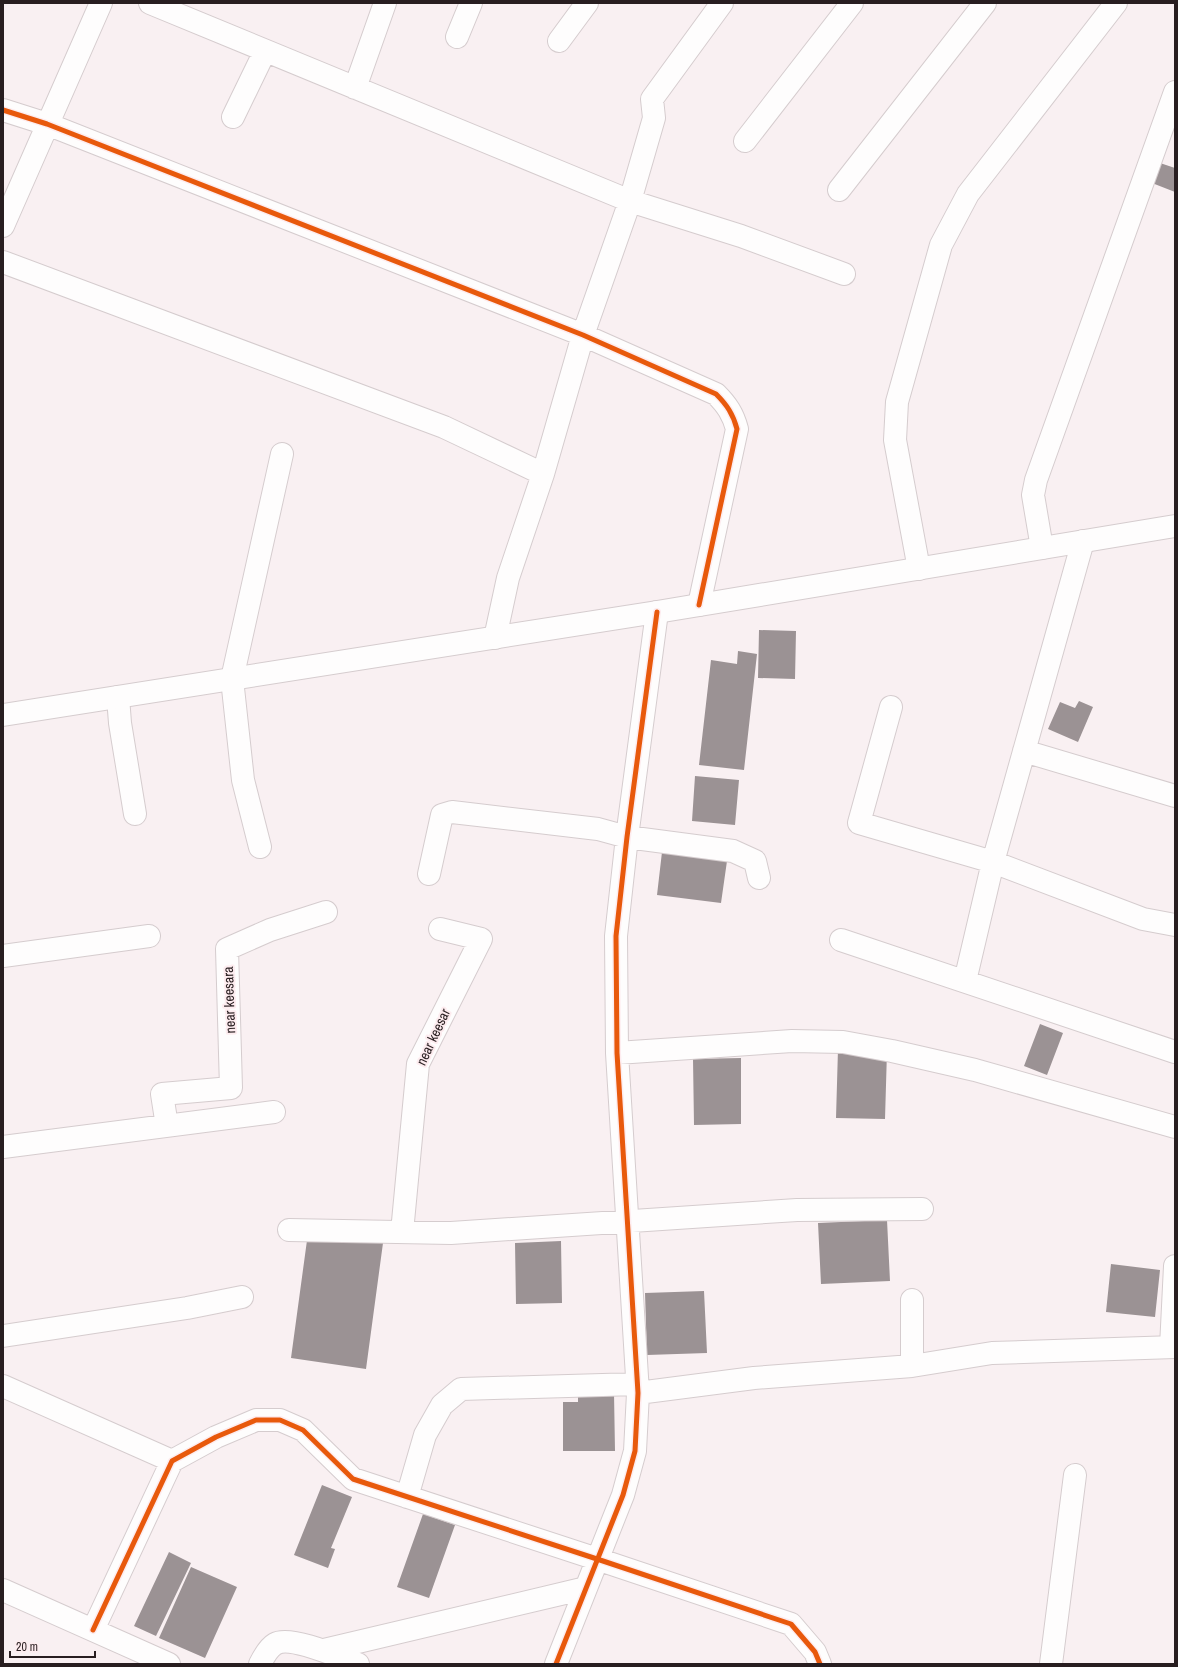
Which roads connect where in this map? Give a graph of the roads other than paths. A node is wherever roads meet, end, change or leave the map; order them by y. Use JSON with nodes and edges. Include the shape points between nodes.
{"nodes":[{"id":1,"x":101,"y":3,"type":"edge"},
{"id":2,"x":150,"y":3,"type":"edge"},
{"id":3,"x":385,"y":3,"type":"edge"},
{"id":4,"x":471,"y":3,"type":"edge"},
{"id":5,"x":587,"y":3,"type":"edge"},
{"id":6,"x":722,"y":3,"type":"edge"},
{"id":7,"x":852,"y":3,"type":"edge"},
{"id":8,"x":985,"y":3,"type":"edge"},
{"id":9,"x":1116,"y":3,"type":"edge"},
{"id":10,"x":457,"y":36,"type":"dead end"},
{"id":11,"x":559,"y":41,"type":"dead end"},
{"id":12,"x":265,"y":51,"type":"junction"},
{"id":13,"x":355,"y":88,"type":"junction"},
{"id":14,"x":1175,"y":92,"type":"edge"},
{"id":15,"x":3,"y":110,"type":"edge"},
{"id":16,"x":233,"y":117,"type":"dead end"},
{"id":17,"x":47,"y":124,"type":"junction"},
{"id":18,"x":745,"y":141,"type":"dead end"},
{"id":19,"x":839,"y":190,"type":"dead end"},
{"id":20,"x":630,"y":201,"type":"junction"},
{"id":21,"x":3,"y":226,"type":"edge"},
{"id":22,"x":3,"y":262,"type":"edge"},
{"id":23,"x":844,"y":274,"type":"dead end"},
{"id":24,"x":583,"y":335,"type":"junction"},
{"id":25,"x":282,"y":454,"type":"dead end"},
{"id":26,"x":543,"y":474,"type":"junction"},
{"id":27,"x":1175,"y":525,"type":"edge"},
{"id":28,"x":1084,"y":542,"type":"junction"},
{"id":29,"x":1042,"y":548,"type":"junction"},
{"id":30,"x":918,"y":569,"type":"junction"},
{"id":31,"x":699,"y":605,"type":"junction"},
{"id":32,"x":657,"y":612,"type":"junction"},
{"id":33,"x":495,"y":638,"type":"junction"},
{"id":34,"x":232,"y":679,"type":"junction"},
{"id":35,"x":118,"y":697,"type":"junction"},
{"id":36,"x":892,"y":707,"type":"dead end"},
{"id":37,"x":3,"y":716,"type":"edge"},
{"id":38,"x":1024,"y":751,"type":"junction"},
{"id":39,"x":1175,"y":796,"type":"edge"},
{"id":40,"x":135,"y":814,"type":"dead end"},
{"id":41,"x":627,"y":837,"type":"junction"},
{"id":42,"x":260,"y":847,"type":"dead end"},
{"id":43,"x":993,"y":862,"type":"junction"},
{"id":44,"x":429,"y":874,"type":"dead end"},
{"id":45,"x":760,"y":878,"type":"dead end"},
{"id":46,"x":326,"y":912,"type":"dead end"},
{"id":47,"x":1175,"y":925,"type":"edge"},
{"id":48,"x":440,"y":929,"type":"dead end"},
{"id":49,"x":149,"y":936,"type":"dead end"},
{"id":50,"x":842,"y":940,"type":"dead end"},
{"id":51,"x":3,"y":956,"type":"edge"},
{"id":52,"x":965,"y":981,"type":"junction"},
{"id":53,"x":1175,"y":1052,"type":"edge"},
{"id":54,"x":617,"y":1053,"type":"junction"},
{"id":55,"x":274,"y":1112,"type":"dead end"},
{"id":56,"x":167,"y":1126,"type":"junction"},
{"id":57,"x":1175,"y":1127,"type":"edge"},
{"id":58,"x":3,"y":1147,"type":"edge"},
{"id":59,"x":922,"y":1209,"type":"dead end"},
{"id":60,"x":627,"y":1222,"type":"junction"},
{"id":61,"x":288,"y":1230,"type":"dead end"},
{"id":62,"x":402,"y":1232,"type":"junction"},
{"id":63,"x":1175,"y":1266,"type":"edge"},
{"id":64,"x":242,"y":1297,"type":"dead end"},
{"id":65,"x":912,"y":1300,"type":"dead end"},
{"id":66,"x":3,"y":1336,"type":"edge"},
{"id":67,"x":1173,"y":1347,"type":"edge"},
{"id":68,"x":912,"y":1366,"type":"junction"},
{"id":69,"x":3,"y":1386,"type":"edge"},
{"id":70,"x":638,"y":1389,"type":"junction"},
{"id":71,"x":172,"y":1461,"type":"junction"},
{"id":72,"x":1075,"y":1475,"type":"dead end"},
{"id":73,"x":407,"y":1497,"type":"junction"},
{"id":74,"x":597,"y":1559,"type":"junction"},
{"id":75,"x":586,"y":1588,"type":"junction"},
{"id":76,"x":3,"y":1590,"type":"edge"},
{"id":77,"x":93,"y":1630,"type":"junction"},
{"id":78,"x":324,"y":1650,"type":"junction"},
{"id":79,"x":169,"y":1664,"type":"edge"},
{"id":80,"x":260,"y":1664,"type":"edge"},
{"id":81,"x":358,"y":1664,"type":"edge"},
{"id":82,"x":556,"y":1664,"type":"edge"},
{"id":83,"x":820,"y":1664,"type":"edge"},
{"id":84,"x":1051,"y":1664,"type":"edge"}],
"edges":[{"from":1,"to":17,"type":"street"},
{"from":2,"to":12,"type":"street"},
{"from":3,"to":13,"type":"street"},
{"from":4,"to":10,"type":"street"},
{"from":5,"to":11,"type":"street"},
{"from":6,"to":20,"type":"street","via":[[652,98],[654,118]]},
{"from":7,"to":18,"type":"street"},
{"from":8,"to":19,"type":"street"},
{"from":9,"to":30,"type":"street","via":[[968,194],[941,245],[897,402],[895,440]]},
{"from":12,"to":13,"type":"street"},
{"from":12,"to":16,"type":"street"},
{"from":13,"to":20,"type":"street"},
{"from":14,"to":29,"type":"street","via":[[1036,480],[1033,495]]},
{"from":15,"to":17,"type":"street"},
{"from":17,"to":21,"type":"street"},
{"from":17,"to":24,"type":"street"},
{"from":20,"to":23,"type":"street","via":[[741,236]]},
{"from":20,"to":24,"type":"street"},
{"from":22,"to":26,"type":"street","via":[[444,427]]},
{"from":24,"to":26,"type":"street"},
{"from":24,"to":31,"type":"street","via":[[716,394],[734,418],[737,429]]},
{"from":25,"to":34,"type":"street"},
{"from":26,"to":33,"type":"street","via":[[508,578]]},
{"from":27,"to":28,"type":"street"},
{"from":28,"to":29,"type":"street"},
{"from":28,"to":38,"type":"street"},
{"from":29,"to":30,"type":"street"},
{"from":30,"to":31,"type":"street"},
{"from":31,"to":32,"type":"street"},
{"from":32,"to":33,"type":"street"},
{"from":32,"to":41,"type":"street"},
{"from":33,"to":34,"type":"street"},
{"from":34,"to":35,"type":"street"},
{"from":34,"to":42,"type":"street","via":[[243,780]]},
{"from":35,"to":37,"type":"street"},
{"from":35,"to":40,"type":"street"},
{"from":36,"to":43,"type":"street","via":[[859,823]]},
{"from":38,"to":39,"type":"street"},
{"from":38,"to":43,"type":"street"},
{"from":41,"to":44,"type":"street","via":[[598,829],[452,812],[442,815]]},
{"from":41,"to":45,"type":"street","via":[[733,852],[755,861]]},
{"from":41,"to":54,"type":"street","via":[[616,936]]},
{"from":43,"to":47,"type":"street","via":[[1143,919]]},
{"from":43,"to":52,"type":"street"},
{"from":46,"to":56,"type":"street","name":"near keesara","via":[[270,930],[227,949],[231,1088],[162,1094]]},
{"from":48,"to":62,"type":"street","name":"near keesar","via":[[481,939],[418,1064]]},
{"from":49,"to":51,"type":"street"},
{"from":50,"to":52,"type":"street"},
{"from":52,"to":53,"type":"street"},
{"from":54,"to":57,"type":"street","via":[[792,1041],[843,1042],[975,1070]]},
{"from":54,"to":60,"type":"street"},
{"from":55,"to":56,"type":"street"},
{"from":56,"to":58,"type":"street"},
{"from":59,"to":60,"type":"street","via":[[797,1210]]},
{"from":60,"to":62,"type":"street","via":[[451,1233]]},
{"from":60,"to":70,"type":"street"},
{"from":61,"to":62,"type":"street"},
{"from":63,"to":67,"type":"street"},
{"from":64,"to":66,"type":"street"},
{"from":65,"to":68,"type":"street"},
{"from":67,"to":68,"type":"street","via":[[992,1353]]},
{"from":68,"to":70,"type":"street"},
{"from":69,"to":71,"type":"street"},
{"from":70,"to":73,"type":"street","via":[[461,1389],[442,1405],[425,1435]]},
{"from":70,"to":74,"type":"street","via":[[635,1451],[623,1495]]},
{"from":71,"to":73,"type":"street","via":[[216,1437],[256,1420],[280,1420],[303,1430],[353,1479]]},
{"from":71,"to":77,"type":"street"},
{"from":72,"to":84,"type":"street"},
{"from":73,"to":74,"type":"street"},
{"from":74,"to":75,"type":"street"},
{"from":74,"to":83,"type":"street","via":[[790,1624],[815,1652]]},
{"from":75,"to":78,"type":"street"},
{"from":75,"to":82,"type":"street"},
{"from":76,"to":77,"type":"street"},
{"from":77,"to":79,"type":"street"},
{"from":78,"to":80,"type":"street","via":[[294,1642],[282,1642],[275,1644]]},
{"from":78,"to":81,"type":"street"}]}
